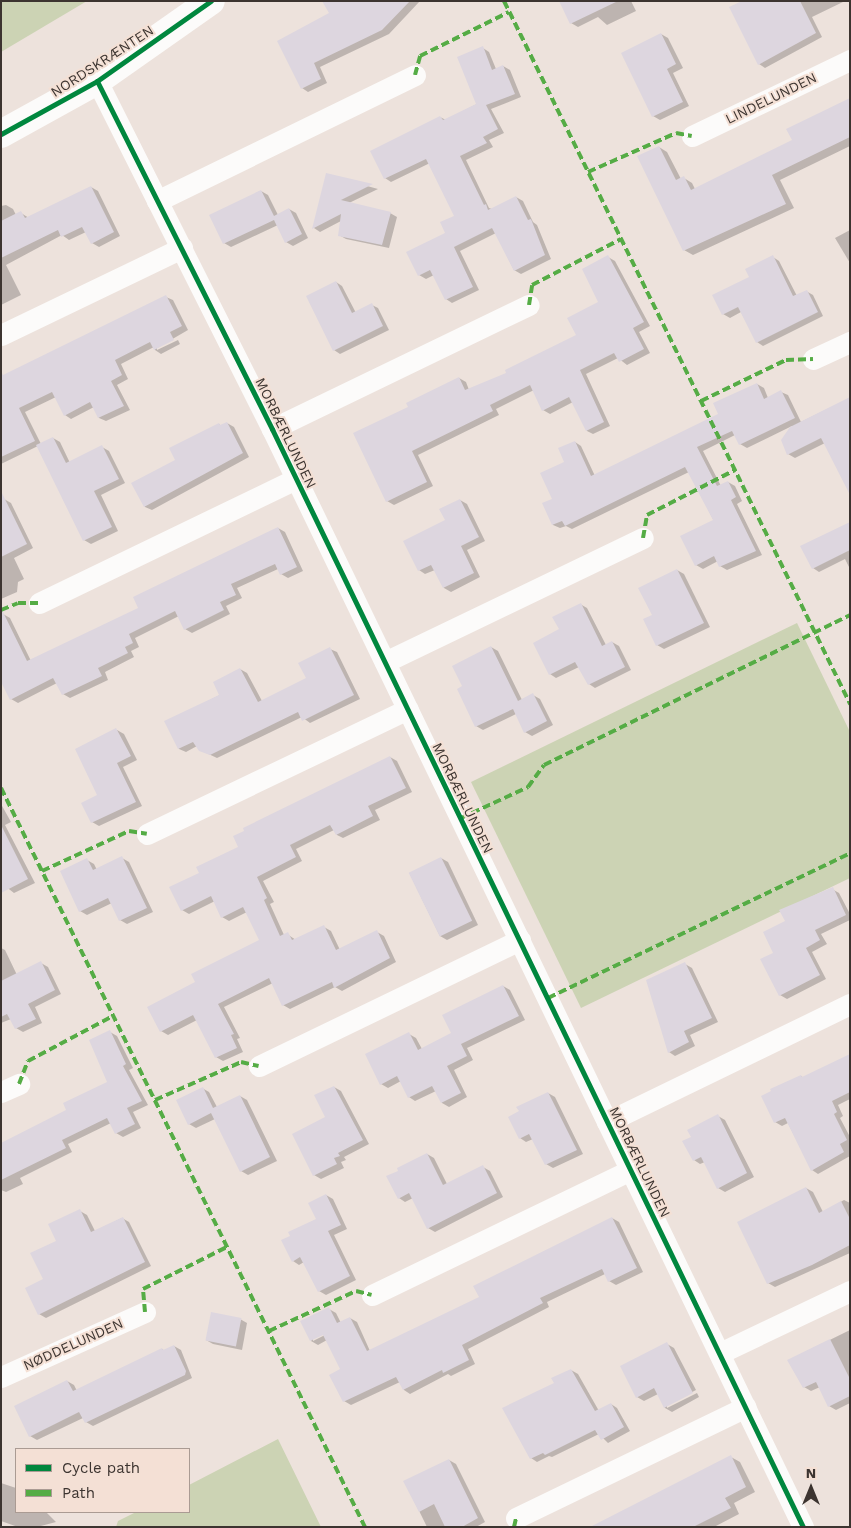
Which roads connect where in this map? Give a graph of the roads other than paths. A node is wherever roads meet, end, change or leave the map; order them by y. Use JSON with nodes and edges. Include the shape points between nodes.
{"nodes":[{"id":1,"x":211,"y":1,"type":"edge"},
{"id":2,"x":850,"y":60,"type":"edge"},
{"id":3,"x":415,"y":75,"type":"dead end"},
{"id":4,"x":97,"y":81,"type":"junction"},
{"id":5,"x":1,"y":134,"type":"edge"},
{"id":6,"x":692,"y":136,"type":"dead end"},
{"id":7,"x":157,"y":201,"type":"junction"},
{"id":8,"x":182,"y":248,"type":"junction"},
{"id":9,"x":529,"y":305,"type":"dead end"},
{"id":10,"x":1,"y":335,"type":"edge"},
{"id":11,"x":850,"y":342,"type":"edge"},
{"id":12,"x":813,"y":359,"type":"dead end"},
{"id":13,"x":272,"y":429,"type":"junction"},
{"id":14,"x":296,"y":478,"type":"junction"},
{"id":15,"x":643,"y":538,"type":"dead end"},
{"id":16,"x":39,"y":602,"type":"dead end"},
{"id":17,"x":385,"y":662,"type":"junction"},
{"id":18,"x":408,"y":708,"type":"junction"},
{"id":19,"x":147,"y":834,"type":"dead end"},
{"id":20,"x":520,"y":940,"type":"junction"},
{"id":21,"x":850,"y":1004,"type":"edge"},
{"id":22,"x":259,"y":1066,"type":"dead end"},
{"id":23,"x":607,"y":1122,"type":"junction"},
{"id":24,"x":631,"y":1170,"type":"junction"},
{"id":25,"x":850,"y":1291,"type":"edge"},
{"id":26,"x":372,"y":1295,"type":"dead end"},
{"id":27,"x":145,"y":1312,"type":"dead end"},
{"id":28,"x":720,"y":1354,"type":"junction"},
{"id":29,"x":1,"y":1377,"type":"edge"},
{"id":30,"x":746,"y":1407,"type":"junction"},
{"id":31,"x":516,"y":1518,"type":"dead end"},
{"id":32,"x":803,"y":1527,"type":"edge"}],
"edges":[{"from":1,"to":4,"type":"street","name":"NORDSKRÆNTEN"},
{"from":2,"to":6,"type":"street","name":"LINDELUNDEN"},
{"from":3,"to":7,"type":"street"},
{"from":4,"to":5,"type":"street","name":"NORDSKRÆNTEN"},
{"from":4,"to":7,"type":"street","name":"MORBÆRLUNDEN"},
{"from":7,"to":8,"type":"street","name":"MORBÆRLUNDEN"},
{"from":8,"to":10,"type":"street"},
{"from":8,"to":13,"type":"street","name":"MORBÆRLUNDEN"},
{"from":9,"to":13,"type":"street","name":"MORBÆRLUNDEN"},
{"from":11,"to":12,"type":"street"},
{"from":13,"to":14,"type":"street","name":"MORBÆRLUNDEN"},
{"from":14,"to":16,"type":"street","name":"MORBÆRLUNDEN"},
{"from":14,"to":17,"type":"street","name":"MORBÆRLUNDEN"},
{"from":15,"to":17,"type":"street"},
{"from":17,"to":18,"type":"street","name":"MORBÆRLUNDEN"},
{"from":18,"to":19,"type":"street"},
{"from":18,"to":20,"type":"street","name":"MORBÆRLUNDEN"},
{"from":20,"to":22,"type":"street"},
{"from":20,"to":23,"type":"street","name":"MORBÆRLUNDEN"},
{"from":21,"to":23,"type":"street","name":"MORBÆRLUNDEN"},
{"from":23,"to":24,"type":"street","name":"MORBÆRLUNDEN"},
{"from":24,"to":26,"type":"street","name":"MORBÆRLUNDEN"},
{"from":24,"to":28,"type":"street","name":"MORBÆRLUNDEN"},
{"from":25,"to":28,"type":"street"},
{"from":27,"to":29,"type":"street","name":"NØDDELUNDEN"},
{"from":28,"to":30,"type":"street","name":"MORBÆRLUNDEN"},
{"from":30,"to":31,"type":"street"},
{"from":30,"to":32,"type":"street","name":"MORBÆRLUNDEN"}]}
